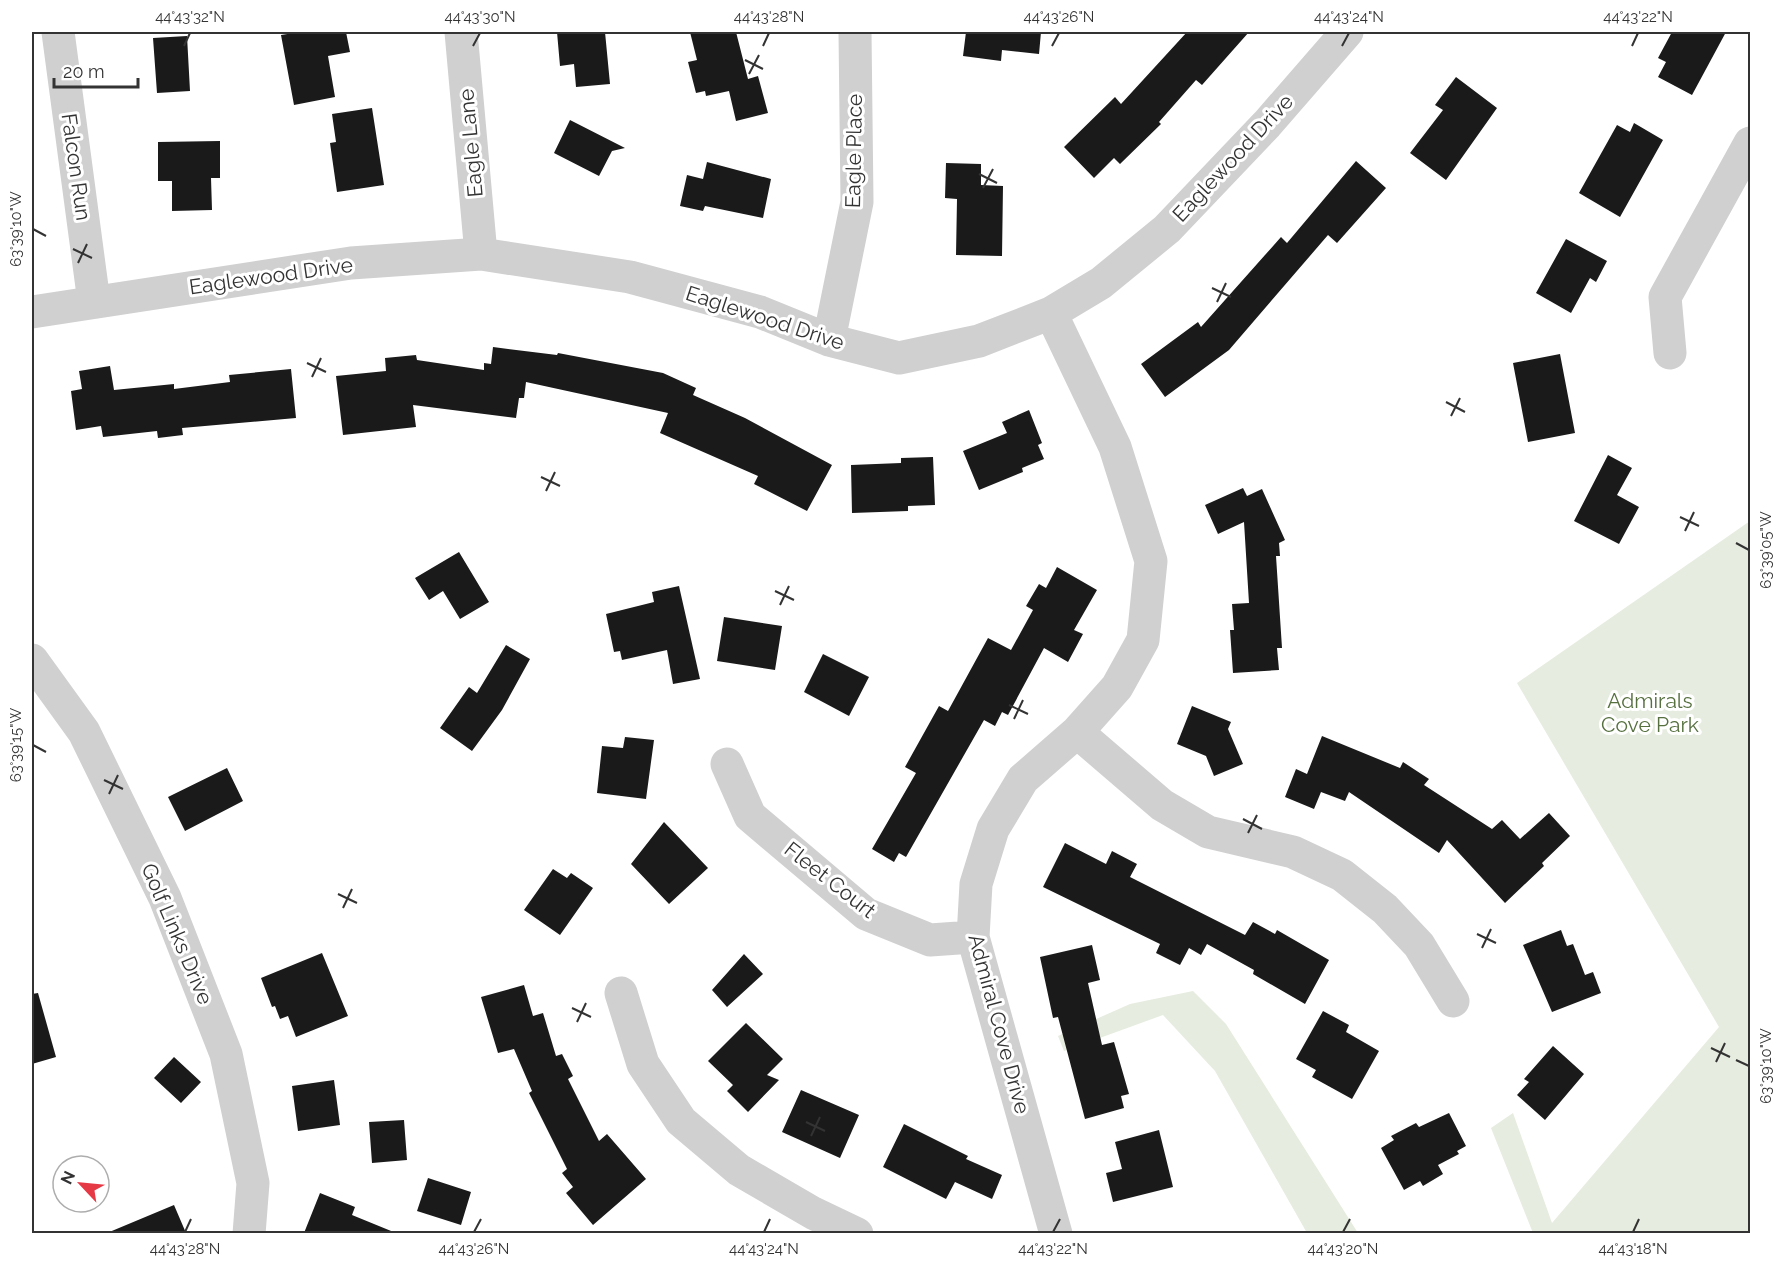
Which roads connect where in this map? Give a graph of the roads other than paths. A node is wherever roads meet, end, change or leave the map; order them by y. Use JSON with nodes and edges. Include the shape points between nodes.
{"nodes":[{"id":1,"x":58,"y":32,"type":"edge"},
{"id":2,"x":461,"y":32,"type":"edge"},
{"id":3,"x":855,"y":32,"type":"edge"},
{"id":4,"x":1347,"y":32,"type":"edge"},
{"id":5,"x":1750,"y":143,"type":"edge"},
{"id":6,"x":481,"y":254,"type":"junction"},
{"id":7,"x":94,"y":302,"type":"junction"},
{"id":8,"x":32,"y":312,"type":"edge"},
{"id":9,"x":1051,"y":313,"type":"junction"},
{"id":10,"x":829,"y":340,"type":"junction"},
{"id":11,"x":1670,"y":353,"type":"dead end"},
{"id":12,"x":32,"y":660,"type":"edge"},
{"id":13,"x":1077,"y":732,"type":"junction"},
{"id":14,"x":727,"y":764,"type":"dead end"},
{"id":15,"x":973,"y":937,"type":"junction"},
{"id":16,"x":621,"y":993,"type":"dead end"},
{"id":17,"x":1453,"y":1001,"type":"dead end"},
{"id":18,"x":249,"y":1233,"type":"edge"},
{"id":19,"x":857,"y":1233,"type":"edge"},
{"id":20,"x":1056,"y":1233,"type":"edge"}],
"edges":[{"from":1,"to":7,"type":"street","name":"Falcon Run"},
{"from":2,"to":6,"type":"street","name":"Eagle Lane"},
{"from":3,"to":10,"type":"street","name":"Eagle Place","via":[[857,202]]},
{"from":4,"to":9,"type":"street","name":"Eaglewood Drive","via":[[1167,229],[1101,283]]},
{"from":5,"to":11,"type":"street","via":[[1665,297]]},
{"from":6,"to":7,"type":"street","name":"Eaglewood Drive","via":[[351,263]]},
{"from":6,"to":10,"type":"street","name":"Eaglewood Drive","via":[[630,277],[760,312]]},
{"from":7,"to":8,"type":"street","name":"Eaglewood Drive"},
{"from":9,"to":10,"type":"street","name":"Eaglewood Drive","via":[[979,341],[899,358]]},
{"from":9,"to":13,"type":"street","name":"Admiral Cove Drive","via":[[1115,447],[1151,561],[1143,640],[1117,687]]},
{"from":12,"to":18,"type":"street","name":"Golf Links Drive","via":[[84,732],[165,898],[222,1043],[253,1183]]},
{"from":13,"to":15,"type":"street","name":"Admiral Cove Drive","via":[[1023,779],[993,829],[976,884]]},
{"from":13,"to":17,"type":"street","via":[[1162,805],[1208,832],[1293,852],[1342,875],[1384,909],[1419,945]]},
{"from":14,"to":15,"type":"street","name":"Fleet Court","via":[[750,816],[866,914],[930,940]]},
{"from":15,"to":20,"type":"street","name":"Admiral Cove Drive"},
{"from":16,"to":19,"type":"street","via":[[643,1064],[681,1121],[739,1170],[813,1213]]}]}
